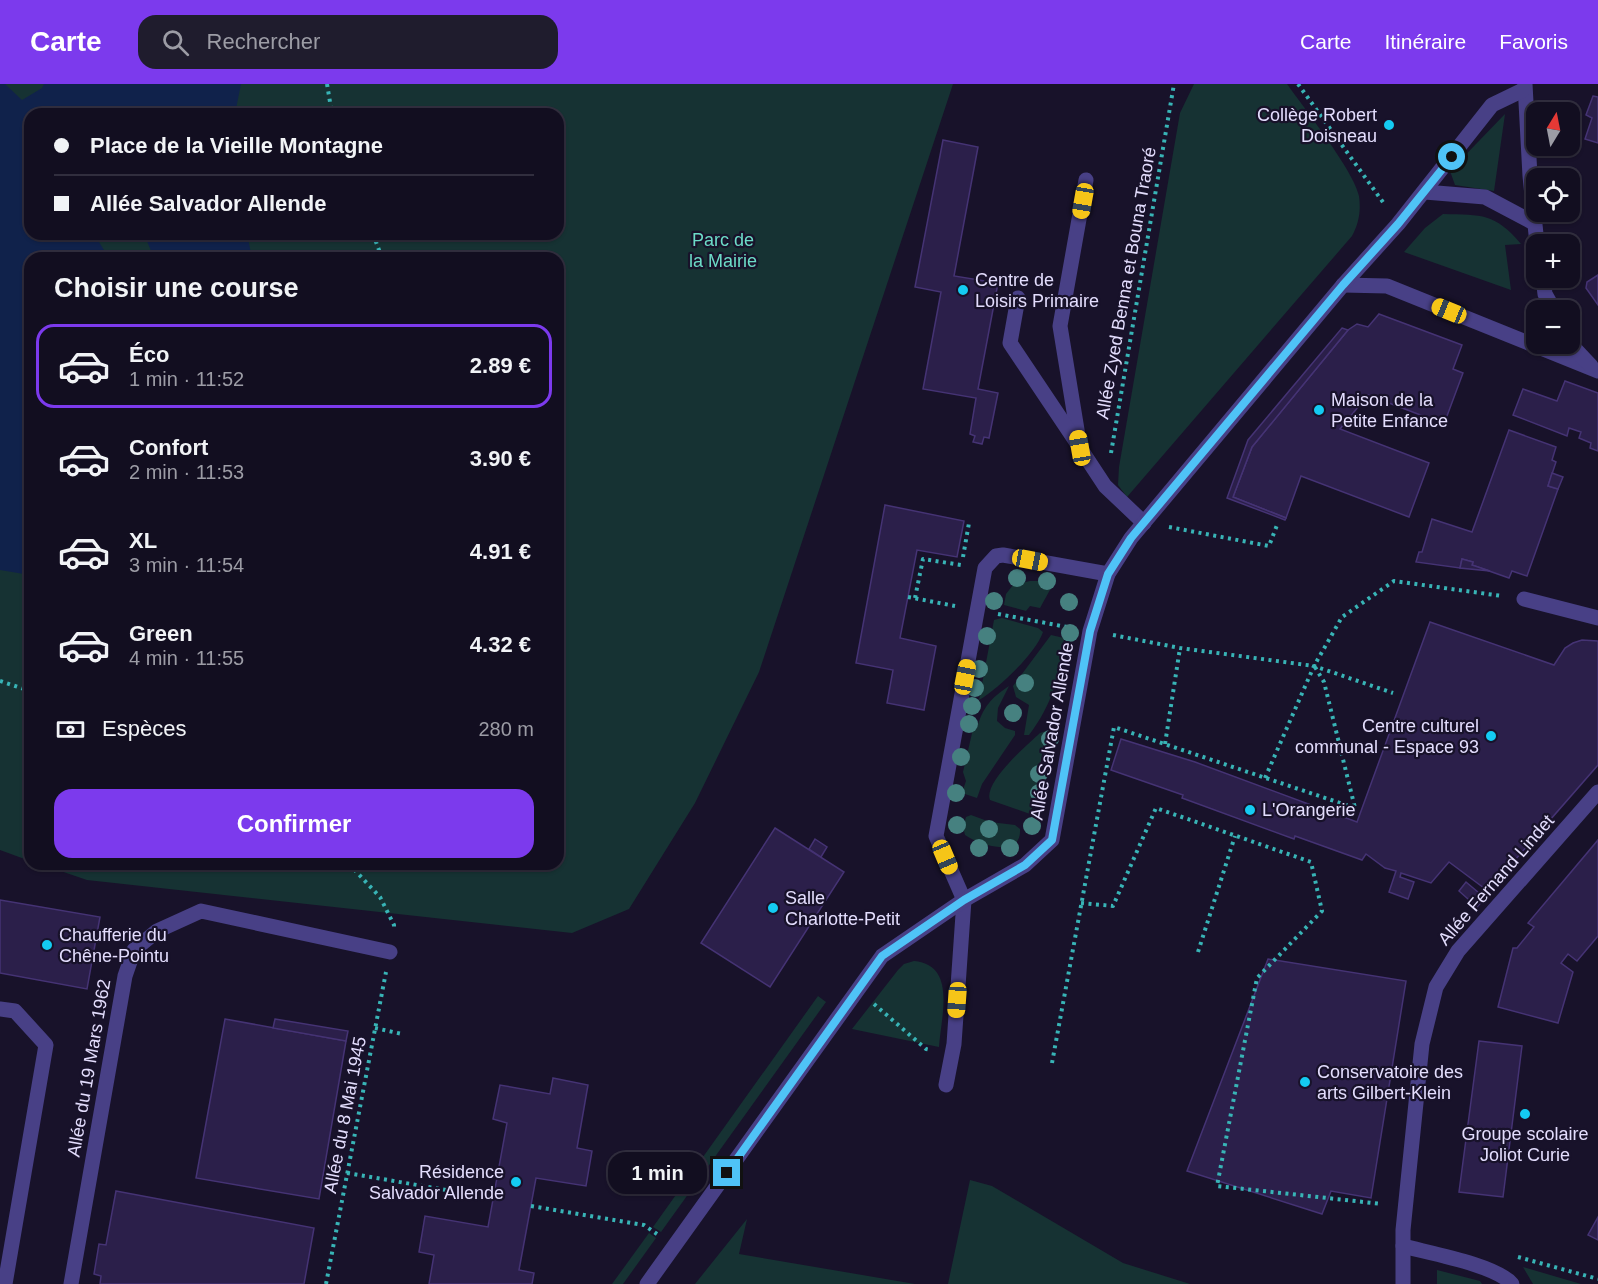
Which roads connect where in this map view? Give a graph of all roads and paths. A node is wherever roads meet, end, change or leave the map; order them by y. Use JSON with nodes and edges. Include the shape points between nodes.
{"nodes":[{"id":1,"x":327,"y":84,"type":"edge"},
{"id":2,"x":1174,"y":84,"type":"edge"},
{"id":3,"x":1298,"y":84,"type":"edge"},
{"id":4,"x":1524,"y":87,"type":"edge"},
{"id":5,"x":331,"y":108,"type":"edge"},
{"id":6,"x":1086,"y":180,"type":"dead end"},
{"id":7,"x":1425,"y":192,"type":"junction"},
{"id":8,"x":1398,"y":224,"type":"junction"},
{"id":9,"x":1534,"y":224,"type":"junction"},
{"id":10,"x":1536,"y":234,"type":"edge"},
{"id":11,"x":1343,"y":285,"type":"junction"},
{"id":12,"x":1018,"y":298,"type":"dead end"},
{"id":13,"x":1579,"y":354,"type":"edge"},
{"id":14,"x":1596,"y":370,"type":"edge"},
{"id":15,"x":1080,"y":448,"type":"junction"},
{"id":16,"x":1105,"y":486,"type":"junction"},
{"id":17,"x":969,"y":523,"type":"dead end"},
{"id":18,"x":1144,"y":523,"type":"junction"},
{"id":19,"x":1277,"y":525,"type":"dead end"},
{"id":20,"x":1108,"y":574,"type":"junction"},
{"id":21,"x":908,"y":597,"type":"dead end"},
{"id":22,"x":915,"y":598,"type":"junction"},
{"id":23,"x":1524,"y":598,"type":"joint"},
{"id":24,"x":932,"y":601,"type":"dead end"},
{"id":25,"x":978,"y":609,"type":"junction"},
{"id":26,"x":1598,"y":618,"type":"edge"},
{"id":27,"x":1090,"y":631,"type":"junction"},
{"id":28,"x":1180,"y":648,"type":"junction"},
{"id":29,"x":1314,"y":666,"type":"junction"},
{"id":30,"x":0,"y":681,"type":"edge"},
{"id":31,"x":24,"y":689,"type":"edge"},
{"id":32,"x":1394,"y":693,"type":"dead end"},
{"id":33,"x":1165,"y":744,"type":"junction"},
{"id":34,"x":1265,"y":778,"type":"junction"},
{"id":35,"x":1598,"y":792,"type":"edge"},
{"id":36,"x":1235,"y":836,"type":"junction"},
{"id":37,"x":355,"y":870,"type":"edge"},
{"id":38,"x":964,"y":900,"type":"junction"},
{"id":39,"x":1081,"y":903,"type":"junction"},
{"id":40,"x":390,"y":952,"type":"junction"},
{"id":41,"x":1198,"y":952,"type":"dead end"},
{"id":42,"x":857,"y":990,"type":"junction"},
{"id":43,"x":0,"y":1009,"type":"edge"},
{"id":44,"x":375,"y":1028,"type":"junction"},
{"id":45,"x":402,"y":1034,"type":"dead end"},
{"id":46,"x":953,"y":1049,"type":"junction"},
{"id":47,"x":1052,"y":1063,"type":"dead end"},
{"id":48,"x":946,"y":1085,"type":"dead end"},
{"id":49,"x":347,"y":1173,"type":"junction"},
{"id":50,"x":493,"y":1198,"type":"dead end"},
{"id":51,"x":531,"y":1206,"type":"dead end"},
{"id":52,"x":1406,"y":1206,"type":"junction"},
{"id":53,"x":675,"y":1246,"type":"junction"},
{"id":54,"x":1403,"y":1246,"type":"junction"},
{"id":55,"x":5,"y":1284,"type":"edge"},
{"id":56,"x":71,"y":1284,"type":"edge"},
{"id":57,"x":326,"y":1284,"type":"edge"},
{"id":58,"x":647,"y":1284,"type":"edge"},
{"id":59,"x":1403,"y":1284,"type":"edge"},
{"id":60,"x":1512,"y":1284,"type":"edge"}],
"edges":[{"from":1,"to":5,"type":"path"},
{"from":2,"to":16,"type":"path","name":"Allée Zyed Benna et Bouna Traoré"},
{"from":3,"to":8,"type":"path"},
{"from":4,"to":7,"type":"street","name":"Allée Salvador Allende","via":[[1492,105]]},
{"from":4,"to":9,"type":"street"},
{"from":6,"to":15,"type":"street","via":[[1060,326]]},
{"from":7,"to":8,"type":"street","name":"Allée Salvador Allende"},
{"from":7,"to":9,"type":"street","via":[[1485,197]]},
{"from":8,"to":11,"type":"street","name":"Allée Salvador Allende"},
{"from":9,"to":10,"type":"street"},
{"from":11,"to":14,"type":"street","via":[[1387,286]]},
{"from":11,"to":18,"type":"street","name":"Allée Salvador Allende"},
{"from":12,"to":15,"type":"street","via":[[1010,343]]},
{"from":13,"to":14,"type":"street"},
{"from":15,"to":16,"type":"street"},
{"from":16,"to":18,"type":"street"},
{"from":17,"to":22,"type":"path","via":[[961,566],[923,559]]},
{"from":18,"to":19,"type":"path","via":[[1269,546]]},
{"from":18,"to":20,"type":"street","name":"Allée Salvador Allende"},
{"from":20,"to":25,"type":"street","via":[[996,556],[985,568]]},
{"from":20,"to":27,"type":"street","name":"Allée Salvador Allende"},
{"from":21,"to":22,"type":"path"},
{"from":22,"to":24,"type":"path"},
{"from":23,"to":26,"type":"street"},
{"from":23,"to":29,"type":"path","via":[[1394,582],[1342,617]]},
{"from":25,"to":27,"type":"path"},
{"from":25,"to":38,"type":"street","via":[[936,836]]},
{"from":27,"to":28,"type":"path"},
{"from":27,"to":38,"type":"street","name":"Allée Salvador Allende","via":[[1052,840],[1025,865]]},
{"from":28,"to":29,"type":"path"},
{"from":28,"to":33,"type":"path"},
{"from":29,"to":32,"type":"path"},
{"from":29,"to":34,"type":"path"},
{"from":29,"to":34,"type":"path","via":[[1324,682],[1355,808]]},
{"from":30,"to":31,"type":"path"},
{"from":33,"to":34,"type":"path"},
{"from":33,"to":39,"type":"path","via":[[1114,727]]},
{"from":35,"to":52,"type":"street","name":"Allée Fernand Lindet","via":[[1458,951],[1436,987],[1422,1044]]},
{"from":36,"to":39,"type":"path","via":[[1156,808],[1113,906]]},
{"from":36,"to":41,"type":"path"},
{"from":36,"to":52,"type":"path","via":[[1311,862],[1322,911],[1257,978],[1217,1186]]},
{"from":37,"to":40,"type":"path","name":"Allée du 8 Mai 1945","via":[[380,897],[394,925]]},
{"from":38,"to":42,"type":"street","name":"Allée Salvador Allende","via":[[882,956]]},
{"from":38,"to":46,"type":"street"},
{"from":39,"to":47,"type":"path"},
{"from":40,"to":44,"type":"path","name":"Allée du 8 Mai 1945"},
{"from":40,"to":56,"type":"street","name":"Allée du 19 Mars 1962","via":[[201,911],[157,930],[134,950],[125,976]]},
{"from":42,"to":46,"type":"path","via":[[926,1049]]},
{"from":42,"to":53,"type":"street","name":"Allée Salvador Allende"},
{"from":43,"to":55,"type":"street","via":[[15,1011],[46,1045]]},
{"from":44,"to":45,"type":"path"},
{"from":44,"to":49,"type":"path","name":"Allée du 8 Mai 1945"},
{"from":46,"to":48,"type":"street"},
{"from":49,"to":50,"type":"path"},
{"from":49,"to":57,"type":"path","name":"Allée du 8 Mai 1945"},
{"from":51,"to":53,"type":"path","via":[[644,1225]]},
{"from":52,"to":54,"type":"street","name":"Allée Fernand Lindet"},
{"from":53,"to":58,"type":"street","name":"Allée Salvador Allende"},
{"from":54,"to":59,"type":"street","name":"Allée Fernand Lindet"},
{"from":54,"to":60,"type":"street","via":[[1464,1261],[1506,1277]]}]}
